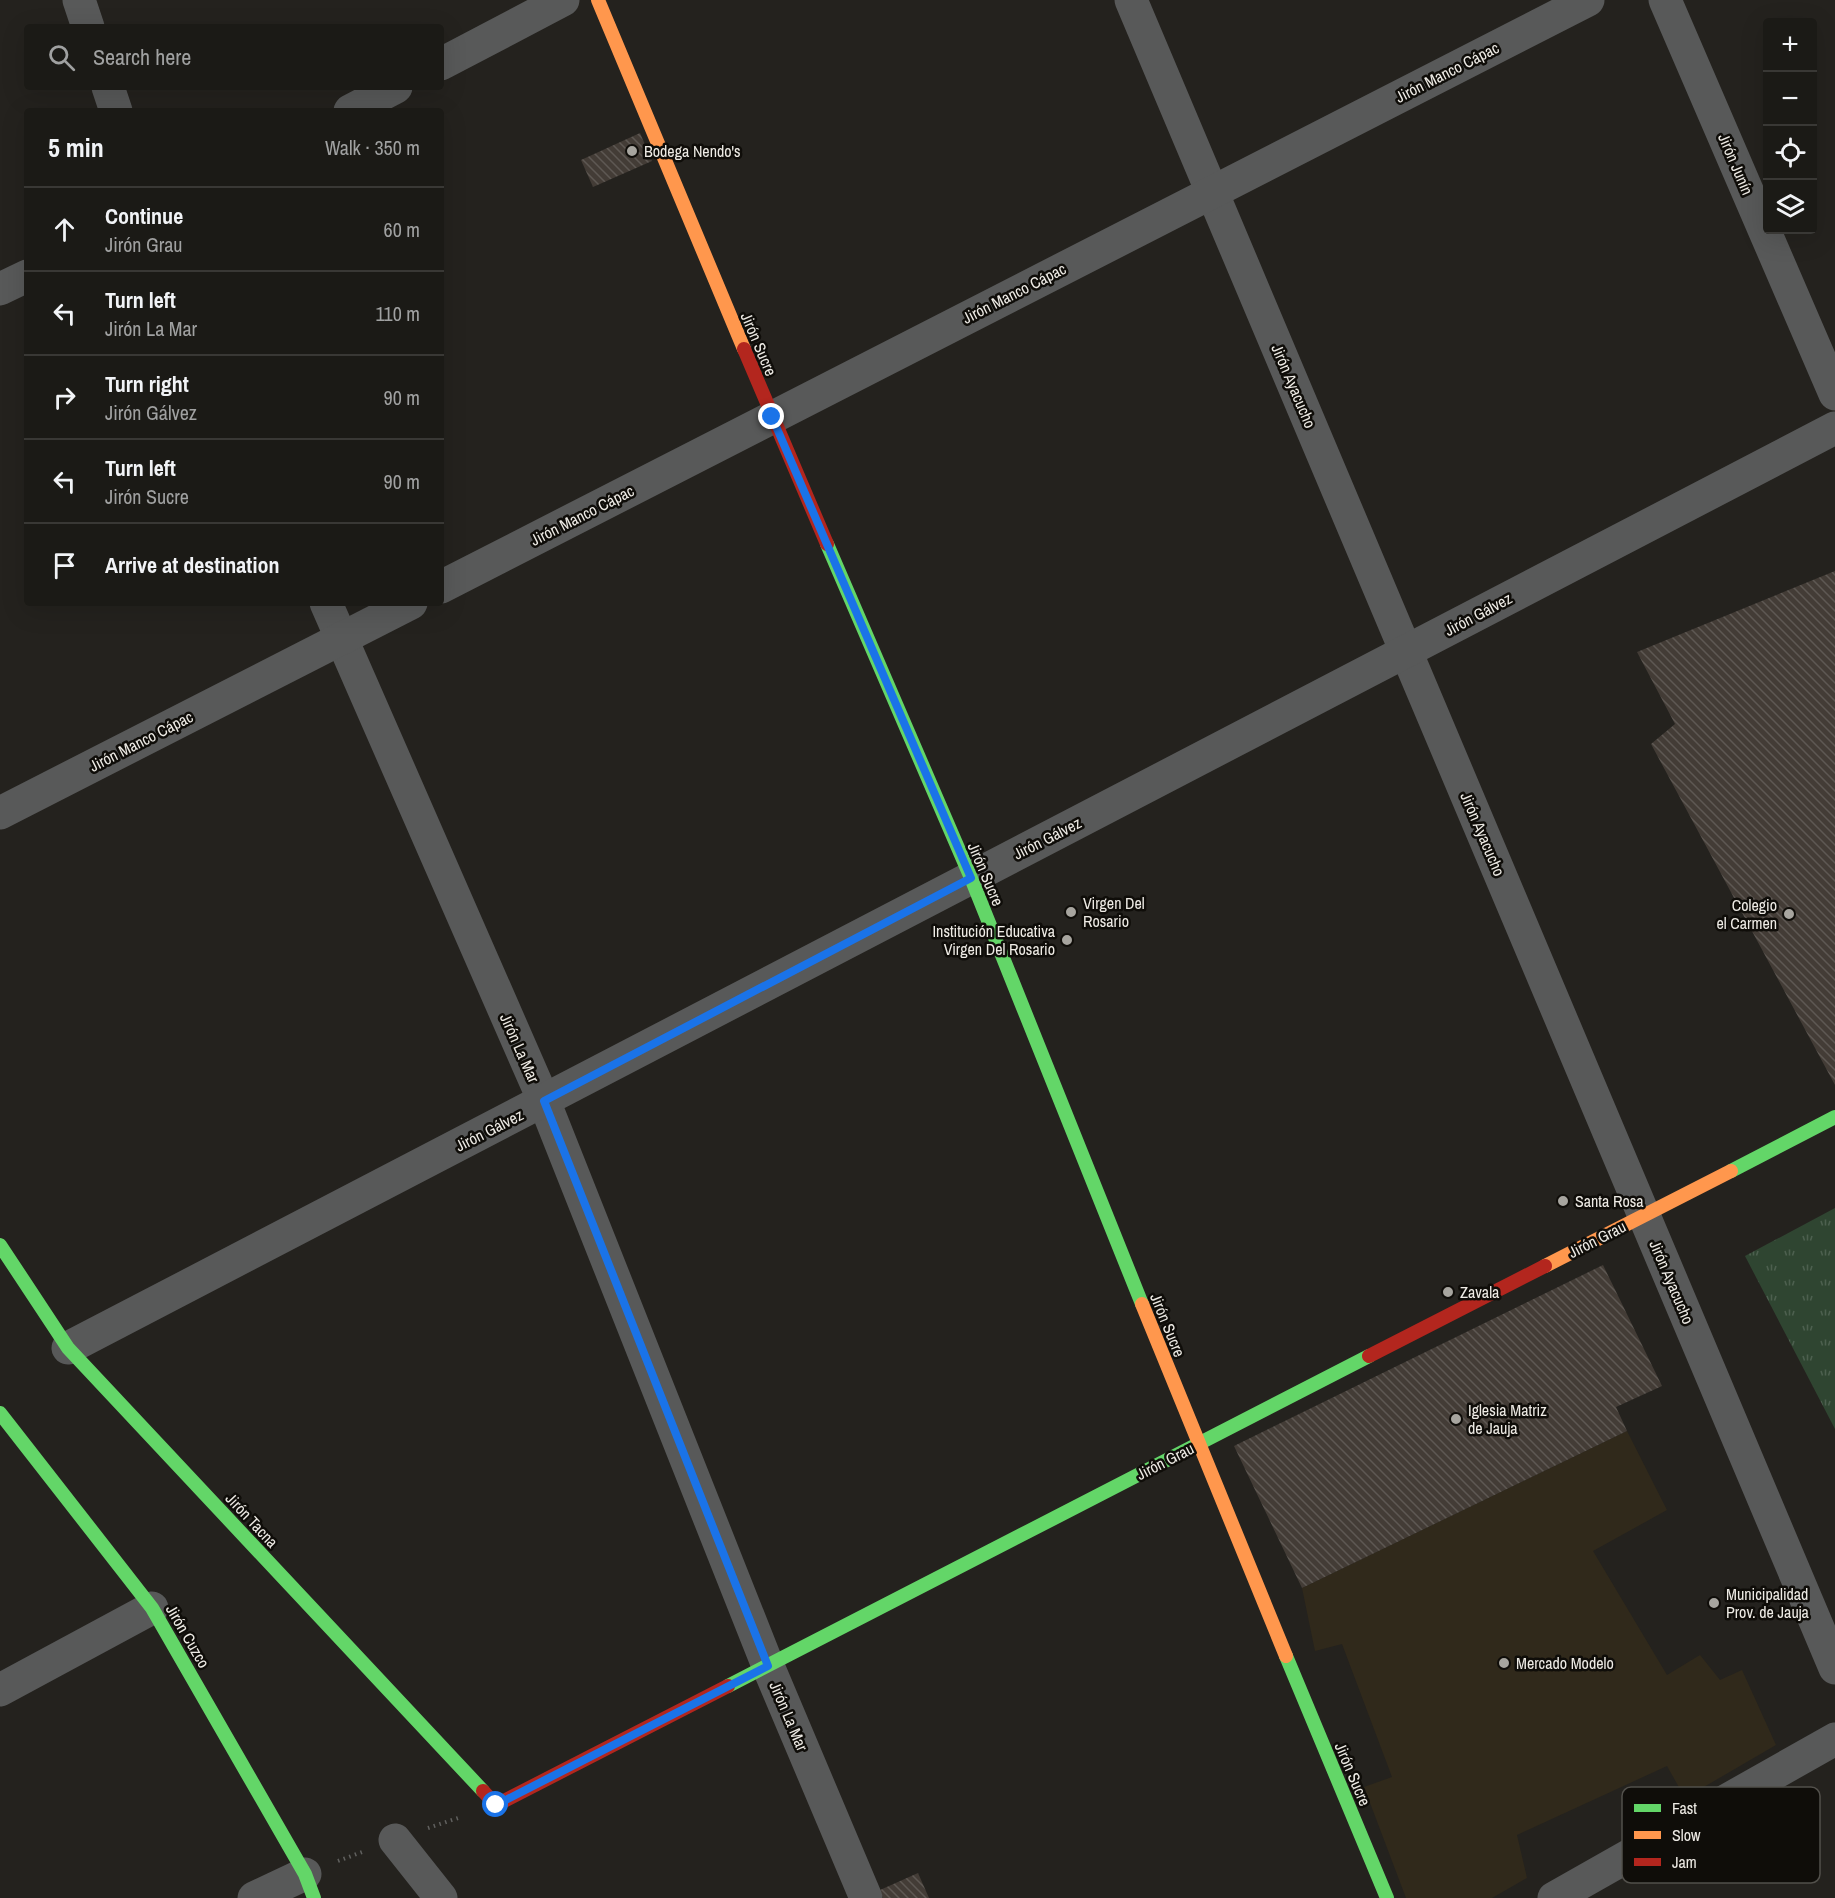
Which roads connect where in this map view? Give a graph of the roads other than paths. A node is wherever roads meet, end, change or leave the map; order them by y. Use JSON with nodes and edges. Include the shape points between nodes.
{"nodes":[{"id":1,"x":79,"y":0,"type":"edge"},
{"id":2,"x":563,"y":0,"type":"edge"},
{"id":3,"x":598,"y":0,"type":"edge"},
{"id":4,"x":1131,"y":0,"type":"edge"},
{"id":5,"x":1588,"y":0,"type":"edge"},
{"id":6,"x":1665,"y":0,"type":"edge"},
{"id":7,"x":87,"y":24,"type":"edge"},
{"id":8,"x":444,"y":62,"type":"edge"},
{"id":9,"x":109,"y":90,"type":"edge"},
{"id":10,"x":390,"y":90,"type":"edge"},
{"id":11,"x":115,"y":108,"type":"edge"},
{"id":12,"x":356,"y":108,"type":"edge"},
{"id":13,"x":1213,"y":192,"type":"junction"},
{"id":14,"x":24,"y":277,"type":"edge"},
{"id":15,"x":0,"y":289,"type":"edge"},
{"id":16,"x":1835,"y":394,"type":"edge"},
{"id":17,"x":772,"y":417,"type":"junction"},
{"id":18,"x":1835,"y":428,"type":"edge"},
{"id":19,"x":444,"y":585,"type":"edge"},
{"id":20,"x":327,"y":606,"type":"edge"},
{"id":21,"x":405,"y":606,"type":"edge"},
{"id":22,"x":342,"y":639,"type":"junction"},
{"id":23,"x":1406,"y":652,"type":"junction"},
{"id":24,"x":0,"y":813,"type":"edge"},
{"id":25,"x":971,"y":878,"type":"junction"},
{"id":26,"x":544,"y":1101,"type":"junction"},
{"id":27,"x":1835,"y":1117,"type":"edge"},
{"id":28,"x":1644,"y":1215,"type":"junction"},
{"id":29,"x":0,"y":1245,"type":"edge"},
{"id":30,"x":68,"y":1348,"type":"junction"},
{"id":31,"x":0,"y":1413,"type":"edge"},
{"id":32,"x":1198,"y":1444,"type":"junction"},
{"id":33,"x":152,"y":1608,"type":"junction"},
{"id":34,"x":768,"y":1666,"type":"junction"},
{"id":35,"x":1835,"y":1668,"type":"edge"},
{"id":36,"x":0,"y":1690,"type":"edge"},
{"id":37,"x":1835,"y":1739,"type":"edge"},
{"id":38,"x":1750,"y":1787,"type":"edge"},
{"id":39,"x":496,"y":1805,"type":"joint"},
{"id":40,"x":395,"y":1840,"type":"dead end"},
{"id":41,"x":1622,"y":1860,"type":"edge"},
{"id":42,"x":310,"y":1886,"type":"edge"},
{"id":43,"x":254,"y":1898,"type":"edge"},
{"id":44,"x":441,"y":1898,"type":"edge"},
{"id":45,"x":866,"y":1898,"type":"edge"},
{"id":46,"x":1387,"y":1898,"type":"edge"},
{"id":47,"x":1554,"y":1898,"type":"edge"}],
"edges":[{"from":1,"to":7,"type":"street"},
{"from":2,"to":8,"type":"street"},
{"from":3,"to":17,"type":"street","name":"Jirón Sucre"},
{"from":4,"to":13,"type":"street","name":"Jirón Ayacucho"},
{"from":5,"to":13,"type":"street","name":"Jirón Manco Cápac"},
{"from":6,"to":16,"type":"street","name":"Jirón Junín"},
{"from":9,"to":11,"type":"street"},
{"from":10,"to":12,"type":"street"},
{"from":13,"to":17,"type":"street","name":"Jirón Manco Cápac"},
{"from":13,"to":23,"type":"street","name":"Jirón Ayacucho"},
{"from":14,"to":15,"type":"street"},
{"from":17,"to":19,"type":"street","name":"Jirón Manco Cápac"},
{"from":17,"to":25,"type":"street","name":"Jirón Sucre"},
{"from":18,"to":23,"type":"street","name":"Jirón Gálvez"},
{"from":20,"to":22,"type":"street","name":"Jirón La Mar"},
{"from":21,"to":22,"type":"street","name":"Jirón Manco Cápac"},
{"from":22,"to":24,"type":"street","name":"Jirón Manco Cápac"},
{"from":22,"to":26,"type":"street","name":"Jirón La Mar"},
{"from":23,"to":25,"type":"street","name":"Jirón Gálvez"},
{"from":23,"to":28,"type":"street","name":"Jirón Ayacucho"},
{"from":25,"to":26,"type":"street","name":"Jirón Gálvez"},
{"from":25,"to":32,"type":"street","name":"Jirón Sucre"},
{"from":26,"to":30,"type":"street","name":"Jirón Gálvez"},
{"from":26,"to":34,"type":"street","name":"Jirón La Mar"},
{"from":27,"to":28,"type":"street","name":"Jirón Grau"},
{"from":28,"to":32,"type":"street","name":"Jirón Grau"},
{"from":28,"to":35,"type":"street","name":"Jirón Ayacucho"},
{"from":29,"to":30,"type":"street","name":"Jirón Tacna"},
{"from":30,"to":39,"type":"street","name":"Jirón Tacna"},
{"from":31,"to":33,"type":"street","name":"Jirón Cuzco"},
{"from":32,"to":34,"type":"street","name":"Jirón Grau"},
{"from":32,"to":46,"type":"street","name":"Jirón Sucre"},
{"from":33,"to":36,"type":"street"},
{"from":33,"to":42,"type":"street","name":"Jirón Cuzco"},
{"from":34,"to":39,"type":"street","name":"Jirón Grau"},
{"from":34,"to":45,"type":"street","name":"Jirón La Mar"},
{"from":37,"to":38,"type":"street"},
{"from":40,"to":44,"type":"street"},
{"from":41,"to":47,"type":"street"},
{"from":42,"to":43,"type":"street"}]}
